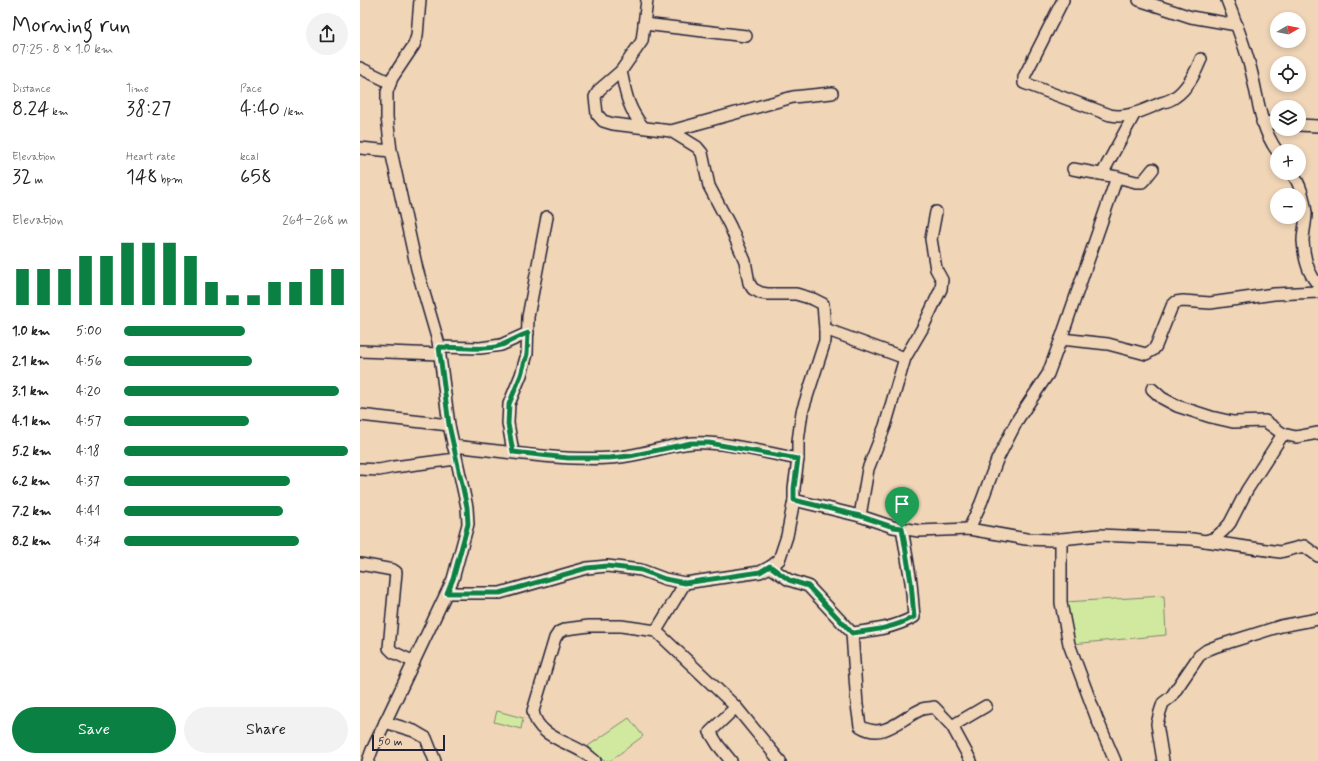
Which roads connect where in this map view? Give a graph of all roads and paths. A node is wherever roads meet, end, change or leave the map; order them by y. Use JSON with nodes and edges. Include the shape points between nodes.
{"nodes":[{"id":1,"x":420,"y":0,"type":"edge"},
{"id":2,"x":647,"y":0,"type":"edge"},
{"id":3,"x":1063,"y":0,"type":"edge"},
{"id":4,"x":1139,"y":0,"type":"edge"},
{"id":5,"x":1227,"y":0,"type":"edge"},
{"id":6,"x":644,"y":24,"type":"junction"},
{"id":7,"x":1237,"y":25,"type":"junction"},
{"id":8,"x":746,"y":36,"type":"dead end"},
{"id":9,"x":1201,"y":59,"type":"dead end"},
{"id":10,"x":360,"y":68,"type":"edge"},
{"id":11,"x":621,"y":71,"type":"junction"},
{"id":12,"x":390,"y":84,"type":"junction"},
{"id":13,"x":832,"y":93,"type":"dead end"},
{"id":14,"x":1135,"y":113,"type":"junction"},
{"id":15,"x":1262,"y":122,"type":"junction"},
{"id":16,"x":1270,"y":123,"type":"edge"},
{"id":17,"x":1306,"y":125,"type":"edge"},
{"id":18,"x":1318,"y":126,"type":"edge"},
{"id":19,"x":643,"y":128,"type":"junction"},
{"id":20,"x":671,"y":131,"type":"junction"},
{"id":21,"x":1272,"y":144,"type":"edge"},
{"id":22,"x":360,"y":148,"type":"edge"},
{"id":23,"x":392,"y":150,"type":"junction"},
{"id":24,"x":1072,"y":169,"type":"dead end"},
{"id":25,"x":1153,"y":169,"type":"dead end"},
{"id":26,"x":1102,"y":174,"type":"junction"},
{"id":27,"x":1117,"y":177,"type":"junction"},
{"id":28,"x":1297,"y":180,"type":"edge"},
{"id":29,"x":936,"y":212,"type":"dead end"},
{"id":30,"x":547,"y":217,"type":"dead end"},
{"id":31,"x":1318,"y":284,"type":"edge"},
{"id":32,"x":1318,"y":292,"type":"edge"},
{"id":33,"x":825,"y":329,"type":"junction"},
{"id":34,"x":528,"y":333,"type":"junction"},
{"id":35,"x":1062,"y":339,"type":"junction"},
{"id":36,"x":439,"y":350,"type":"junction"},
{"id":37,"x":360,"y":351,"type":"edge"},
{"id":38,"x":905,"y":358,"type":"junction"},
{"id":39,"x":1152,"y":389,"type":"dead end"},
{"id":40,"x":360,"y":415,"type":"edge"},
{"id":41,"x":449,"y":425,"type":"junction"},
{"id":42,"x":1318,"y":433,"type":"edge"},
{"id":43,"x":1283,"y":434,"type":"junction"},
{"id":44,"x":453,"y":446,"type":"junction"},
{"id":45,"x":513,"y":452,"type":"junction"},
{"id":46,"x":456,"y":459,"type":"junction"},
{"id":47,"x":798,"y":459,"type":"junction"},
{"id":48,"x":360,"y":469,"type":"edge"},
{"id":49,"x":794,"y":500,"type":"junction"},
{"id":50,"x":860,"y":516,"type":"junction"},
{"id":51,"x":1230,"y":523,"type":"junction"},
{"id":52,"x":902,"y":528,"type":"junction"},
{"id":53,"x":970,"y":529,"type":"junction"},
{"id":54,"x":1062,"y":539,"type":"junction"},
{"id":55,"x":1206,"y":541,"type":"junction"},
{"id":56,"x":1240,"y":546,"type":"junction"},
{"id":57,"x":1318,"y":556,"type":"edge"},
{"id":58,"x":360,"y":564,"type":"edge"},
{"id":59,"x":770,"y":566,"type":"junction"},
{"id":60,"x":685,"y":583,"type":"junction"},
{"id":61,"x":447,"y":593,"type":"junction"},
{"id":62,"x":1318,"y":619,"type":"edge"},
{"id":63,"x":656,"y":631,"type":"junction"},
{"id":64,"x":852,"y":633,"type":"junction"},
{"id":65,"x":414,"y":662,"type":"junction"},
{"id":66,"x":986,"y":706,"type":"dead end"},
{"id":67,"x":736,"y":708,"type":"junction"},
{"id":68,"x":385,"y":722,"type":"junction"},
{"id":69,"x":952,"y":726,"type":"junction"},
{"id":70,"x":368,"y":761,"type":"edge"},
{"id":71,"x":435,"y":761,"type":"edge"},
{"id":72,"x":595,"y":761,"type":"edge"},
{"id":73,"x":730,"y":761,"type":"edge"},
{"id":74,"x":780,"y":761,"type":"edge"},
{"id":75,"x":971,"y":761,"type":"edge"},
{"id":76,"x":1115,"y":761,"type":"edge"},
{"id":77,"x":1163,"y":761,"type":"edge"}],
"edges":[{"from":1,"to":12,"type":"street","via":[[414,45]]},
{"from":2,"to":6,"type":"street"},
{"from":3,"to":14,"type":"street","via":[[1024,77],[1024,83],[1110,115],[1123,116]]},
{"from":4,"to":7,"type":"street","via":[[1191,17]]},
{"from":5,"to":7,"type":"street"},
{"from":6,"to":8,"type":"street"},
{"from":6,"to":11,"type":"street","via":[[642,41]]},
{"from":7,"to":15,"type":"street"},
{"from":9,"to":14,"type":"street","via":[[1195,75],[1174,98]]},
{"from":10,"to":12,"type":"street"},
{"from":11,"to":19,"type":"street","via":[[632,114]]},
{"from":11,"to":19,"type":"street","via":[[599,90],[595,97],[597,114],[603,121]]},
{"from":12,"to":23,"type":"street","via":[[387,92],[387,117]]},
{"from":13,"to":20,"type":"street","via":[[793,97]]},
{"from":14,"to":26,"type":"street"},
{"from":15,"to":16,"type":"street"},
{"from":15,"to":21,"type":"street"},
{"from":17,"to":18,"type":"street"},
{"from":19,"to":20,"type":"street"},
{"from":20,"to":33,"type":"street","via":[[702,153],[710,186],[730,226],[753,289],[767,294],[796,294],[823,304]]},
{"from":22,"to":23,"type":"street"},
{"from":23,"to":36,"type":"street","via":[[417,269]]},
{"from":24,"to":26,"type":"street"},
{"from":25,"to":27,"type":"street","via":[[1142,182]]},
{"from":26,"to":27,"type":"street"},
{"from":27,"to":35,"type":"street"},
{"from":28,"to":31,"type":"street","via":[[1306,215],[1303,240],[1307,266]]},
{"from":29,"to":38,"type":"street","via":[[931,240],[936,269],[942,280],[941,289]]},
{"from":30,"to":34,"type":"street","via":[[528,317]]},
{"from":32,"to":35,"type":"street","via":[[1274,294],[1210,303],[1176,302],[1156,346],[1146,354],[1108,344]]},
{"from":33,"to":38,"type":"street"},
{"from":33,"to":47,"type":"street","via":[[825,341],[802,412]]},
{"from":34,"to":36,"type":"street","via":[[494,347]]},
{"from":34,"to":45,"type":"street","via":[[527,354],[509,404],[508,424]]},
{"from":35,"to":53,"type":"street","via":[[1048,374],[1018,419],[996,460]]},
{"from":36,"to":37,"type":"street"},
{"from":36,"to":41,"type":"street"},
{"from":38,"to":50,"type":"street","via":[[885,426],[868,469]]},
{"from":39,"to":43,"type":"street","via":[[1177,406],[1233,422],[1265,421]]},
{"from":40,"to":41,"type":"street"},
{"from":41,"to":44,"type":"street"},
{"from":42,"to":43,"type":"street","via":[[1296,437]]},
{"from":43,"to":51,"type":"street","via":[[1247,490]]},
{"from":44,"to":45,"type":"street"},
{"from":44,"to":46,"type":"street"},
{"from":45,"to":47,"type":"street","via":[[568,458],[609,458],[691,443],[709,443]]},
{"from":46,"to":48,"type":"street","via":[[379,470]]},
{"from":46,"to":61,"type":"street","via":[[467,507],[468,524]]},
{"from":47,"to":49,"type":"street"},
{"from":49,"to":50,"type":"street"},
{"from":49,"to":59,"type":"street","via":[[779,560]]},
{"from":50,"to":52,"type":"street"},
{"from":51,"to":55,"type":"street","via":[[1215,538]]},
{"from":51,"to":56,"type":"street","via":[[1228,530]]},
{"from":52,"to":53,"type":"street","via":[[919,531]]},
{"from":52,"to":64,"type":"street","via":[[914,617],[882,630]]},
{"from":53,"to":54,"type":"street","via":[[1026,539]]},
{"from":54,"to":55,"type":"street","via":[[1100,535]]},
{"from":54,"to":76,"type":"street","via":[[1061,603],[1069,644]]},
{"from":55,"to":56,"type":"street"},
{"from":56,"to":57,"type":"street","via":[[1280,552],[1304,546]]},
{"from":58,"to":65,"type":"street","via":[[396,572],[389,648]]},
{"from":59,"to":60,"type":"street","via":[[760,572]]},
{"from":59,"to":64,"type":"street","via":[[789,580],[808,586]]},
{"from":60,"to":61,"type":"street","via":[[641,570],[607,566],[587,568],[500,593]]},
{"from":60,"to":63,"type":"street"},
{"from":61,"to":65,"type":"street"},
{"from":62,"to":77,"type":"street","via":[[1267,630],[1217,646],[1199,656],[1171,698],[1163,703],[1157,724]]},
{"from":63,"to":67,"type":"street"},
{"from":63,"to":72,"type":"street","via":[[621,626],[588,626],[566,629],[559,632],[555,638],[533,711],[534,719],[550,735]]},
{"from":64,"to":69,"type":"street","via":[[856,705],[860,726],[875,732],[892,728],[908,716],[934,707]]},
{"from":65,"to":68,"type":"street"},
{"from":66,"to":69,"type":"street"},
{"from":67,"to":73,"type":"street","via":[[710,732]]},
{"from":67,"to":74,"type":"street"},
{"from":68,"to":70,"type":"street"},
{"from":68,"to":71,"type":"street","via":[[414,731],[426,738]]},
{"from":69,"to":75,"type":"street"}]}
